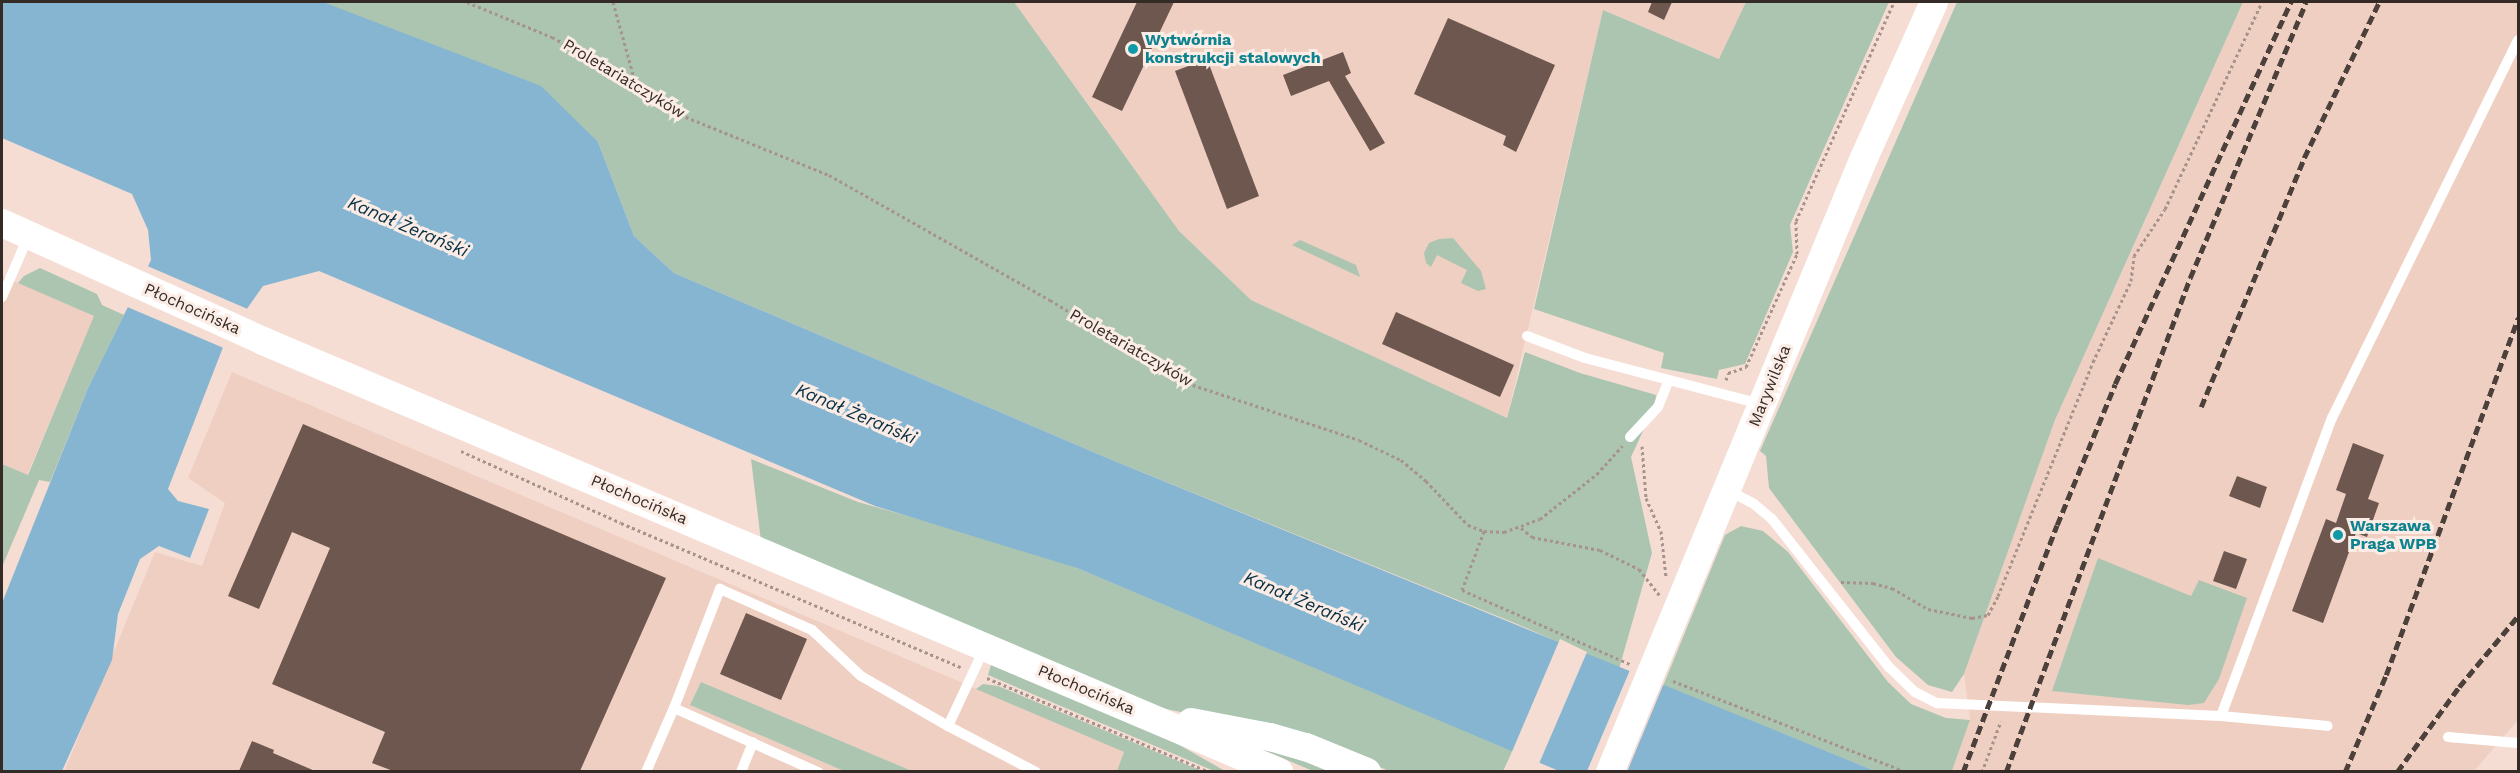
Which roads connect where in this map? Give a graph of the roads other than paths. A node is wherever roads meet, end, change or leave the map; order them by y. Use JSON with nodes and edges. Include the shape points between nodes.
{"nodes":[{"id":1,"x":1934,"y":2,"type":"edge"},
{"id":2,"x":2518,"y":40,"type":"edge"},
{"id":3,"x":2,"y":223,"type":"edge"},
{"id":4,"x":29,"y":235,"type":"junction"},
{"id":5,"x":2,"y":297,"type":"edge"},
{"id":6,"x":1527,"y":336,"type":"dead end"},
{"id":7,"x":1669,"y":380,"type":"junction"},
{"id":8,"x":1762,"y":404,"type":"junction"},
{"id":9,"x":1630,"y":437,"type":"road end"},
{"id":10,"x":1727,"y":491,"type":"junction"},
{"id":11,"x":985,"y":647,"type":"junction"},
{"id":12,"x":674,"y":708,"type":"junction"},
{"id":13,"x":1143,"y":714,"type":"junction"},
{"id":14,"x":2221,"y":716,"type":"junction"},
{"id":15,"x":948,"y":726,"type":"junction"},
{"id":16,"x":2328,"y":726,"type":"dead end"},
{"id":17,"x":2448,"y":737,"type":"dead end"},
{"id":18,"x":753,"y":742,"type":"junction"},
{"id":19,"x":2518,"y":743,"type":"edge"},
{"id":20,"x":646,"y":771,"type":"edge"},
{"id":21,"x":741,"y":771,"type":"edge"},
{"id":22,"x":818,"y":771,"type":"edge"},
{"id":23,"x":1036,"y":771,"type":"edge"},
{"id":24,"x":1279,"y":771,"type":"edge"},
{"id":25,"x":1367,"y":771,"type":"edge"},
{"id":26,"x":1610,"y":771,"type":"edge"}],
"edges":[{"from":1,"to":8,"type":"main road","name":"Marywilska"},
{"from":2,"to":14,"type":"lane","via":[[2332,418]]},
{"from":3,"to":4,"type":"main road","name":"Płochocińska"},
{"from":4,"to":5,"type":"lane"},
{"from":4,"to":11,"type":"main road","name":"Płochocińska","via":[[263,341]]},
{"from":6,"to":7,"type":"lane","via":[[1585,358]]},
{"from":7,"to":8,"type":"lane"},
{"from":7,"to":9,"type":"lane","via":[[1658,407]]},
{"from":8,"to":10,"type":"main road","name":"Marywilska"},
{"from":10,"to":14,"type":"lane","via":[[1754,504],[1772,519],[1889,668],[1915,692],[1937,703]]},
{"from":10,"to":26,"type":"main road","name":"Marywilska","via":[[1669,598]]},
{"from":11,"to":13,"type":"main road","name":"Płochocińska"},
{"from":11,"to":15,"type":"lane"},
{"from":12,"to":15,"type":"lane","via":[[720,589],[812,630],[861,676]]},
{"from":12,"to":18,"type":"lane"},
{"from":12,"to":20,"type":"lane"},
{"from":13,"to":24,"type":"main road","name":"Płochocińska"},
{"from":13,"to":25,"type":"main road","via":[[1270,736]]},
{"from":14,"to":16,"type":"lane"},
{"from":15,"to":23,"type":"lane"},
{"from":17,"to":19,"type":"lane"},
{"from":18,"to":21,"type":"lane"},
{"from":18,"to":22,"type":"lane"}]}
